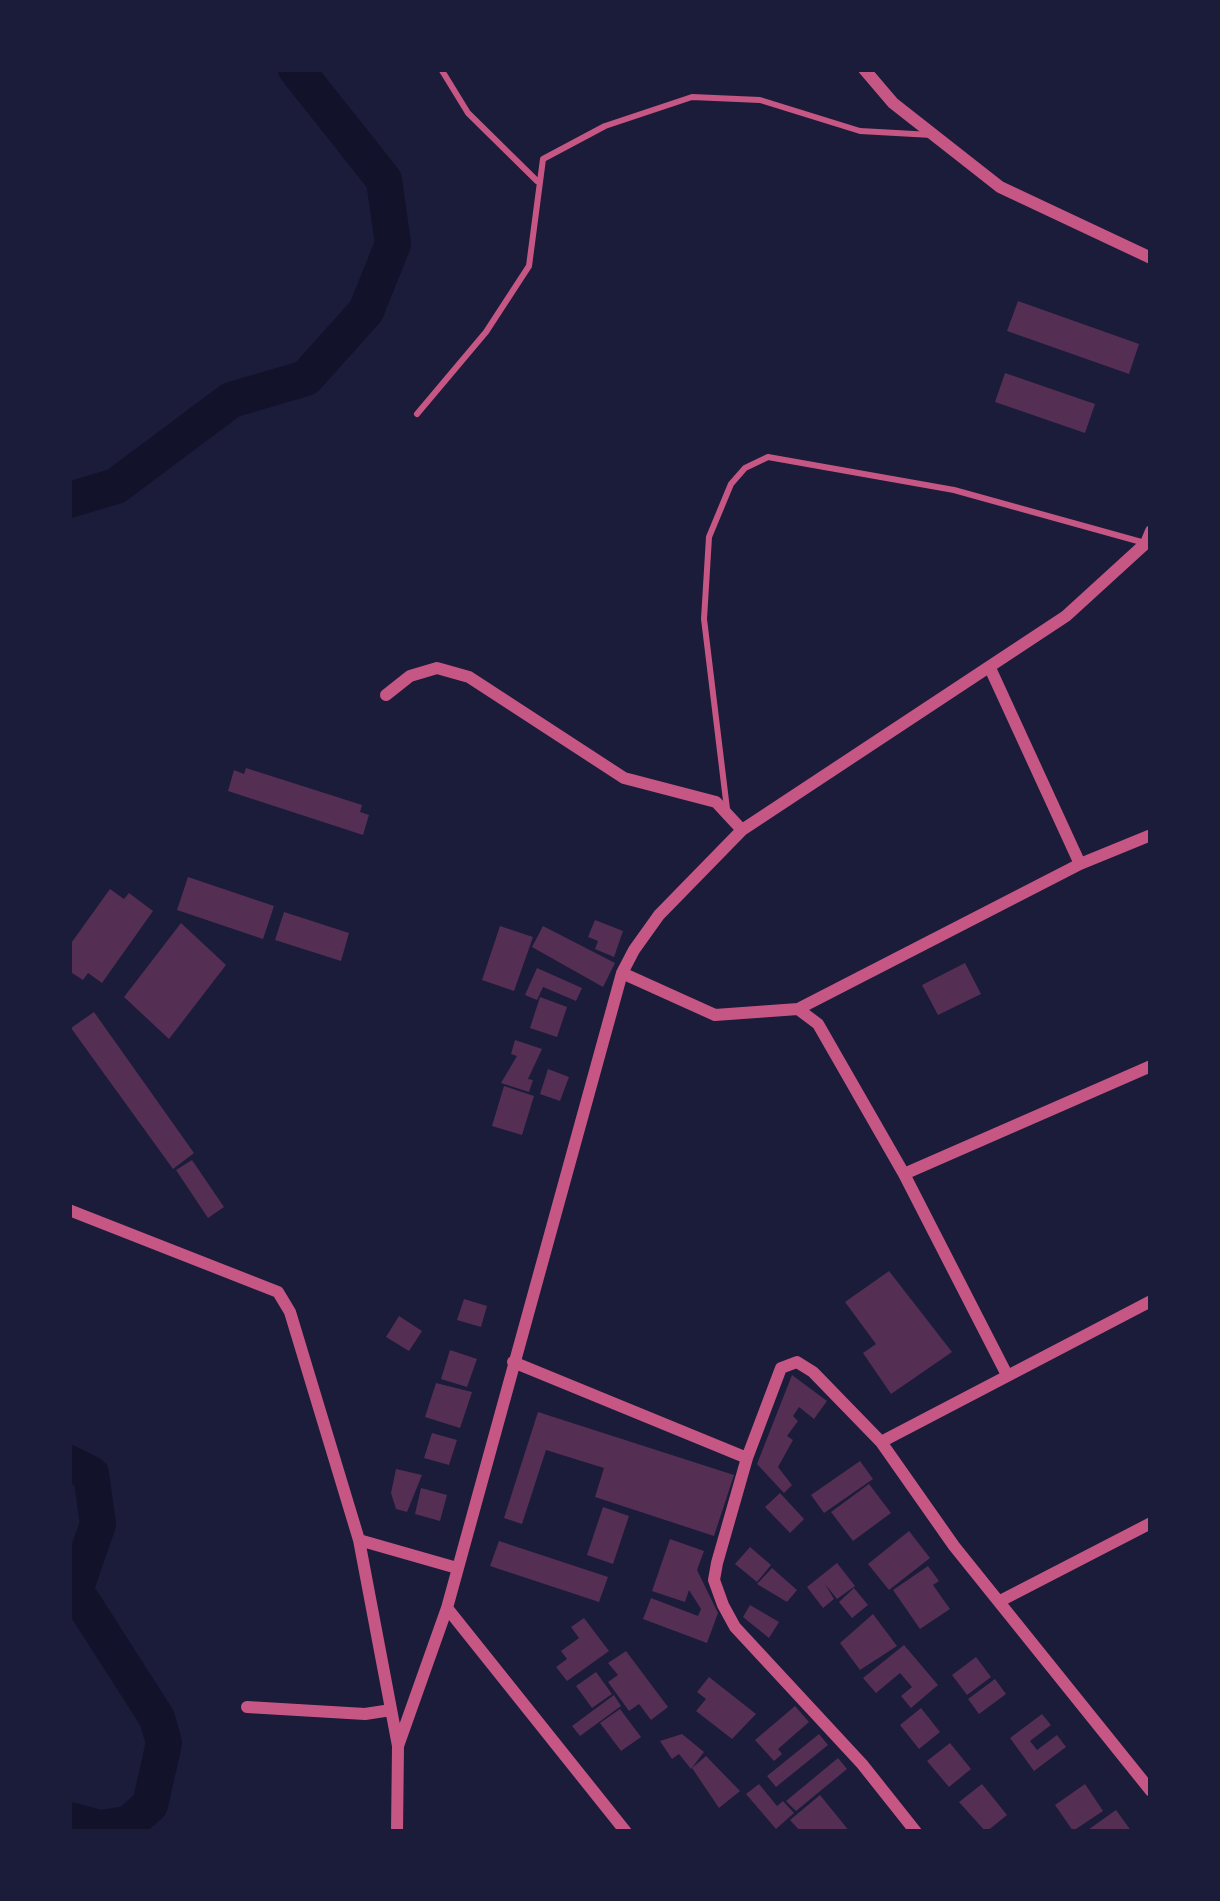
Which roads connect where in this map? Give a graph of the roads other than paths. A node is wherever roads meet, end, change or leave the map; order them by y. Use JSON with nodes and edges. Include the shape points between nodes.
{"nodes":[{"id":1,"x":441,"y":69,"type":"edge"},
{"id":2,"x":864,"y":69,"type":"edge"},
{"id":3,"x":935,"y":136,"type":"junction"},
{"id":4,"x":537,"y":181,"type":"junction"},
{"id":5,"x":1151,"y":258,"type":"edge"},
{"id":6,"x":417,"y":414,"type":"dead end"},
{"id":7,"x":1150,"y":540,"type":"edge"},
{"id":8,"x":991,"y":668,"type":"junction"},
{"id":9,"x":386,"y":695,"type":"dead end"},
{"id":10,"x":727,"y":808,"type":"junction"},
{"id":11,"x":742,"y":830,"type":"junction"},
{"id":12,"x":1151,"y":835,"type":"edge"},
{"id":13,"x":1080,"y":865,"type":"junction"},
{"id":14,"x":622,"y":973,"type":"junction"},
{"id":15,"x":799,"y":1009,"type":"junction"},
{"id":16,"x":1151,"y":1066,"type":"edge"},
{"id":17,"x":904,"y":1174,"type":"junction"},
{"id":18,"x":69,"y":1210,"type":"edge"},
{"id":19,"x":1151,"y":1301,"type":"edge"},
{"id":20,"x":513,"y":1363,"type":"junction"},
{"id":21,"x":1006,"y":1373,"type":"junction"},
{"id":22,"x":881,"y":1442,"type":"junction"},
{"id":23,"x":747,"y":1458,"type":"junction"},
{"id":24,"x":1151,"y":1523,"type":"edge"},
{"id":25,"x":359,"y":1540,"type":"junction"},
{"id":26,"x":457,"y":1568,"type":"junction"},
{"id":27,"x":1000,"y":1601,"type":"junction"},
{"id":28,"x":448,"y":1608,"type":"junction"},
{"id":29,"x":248,"y":1707,"type":"dead end"},
{"id":30,"x":391,"y":1710,"type":"junction"},
{"id":31,"x":398,"y":1746,"type":"junction"},
{"id":32,"x":1151,"y":1791,"type":"edge"},
{"id":33,"x":397,"y":1832,"type":"edge"},
{"id":34,"x":626,"y":1832,"type":"edge"},
{"id":35,"x":916,"y":1832,"type":"edge"}],
"edges":[{"from":1,"to":4,"type":"lane","via":[[468,112]]},
{"from":2,"to":3,"type":"street"},
{"from":3,"to":4,"type":"lane","via":[[860,131],[760,100],[692,97],[584,137],[542,160]]},
{"from":3,"to":5,"type":"street","via":[[1000,187]]},
{"from":4,"to":6,"type":"lane","via":[[529,266]]},
{"from":7,"to":8,"type":"street","via":[[1066,616]]},
{"from":7,"to":10,"type":"lane","via":[[954,490],[768,457],[745,468],[709,537],[704,619]]},
{"from":8,"to":11,"type":"street"},
{"from":8,"to":13,"type":"street"},
{"from":9,"to":10,"type":"street","via":[[437,668],[469,676],[624,778]]},
{"from":10,"to":11,"type":"street"},
{"from":11,"to":14,"type":"street","via":[[659,915]]},
{"from":12,"to":13,"type":"street"},
{"from":13,"to":15,"type":"street"},
{"from":14,"to":15,"type":"street","via":[[715,1016]]},
{"from":14,"to":20,"type":"street"},
{"from":15,"to":17,"type":"street","via":[[840,1057]]},
{"from":16,"to":17,"type":"street"},
{"from":17,"to":21,"type":"street"},
{"from":18,"to":25,"type":"street","via":[[278,1292]]},
{"from":19,"to":21,"type":"street"},
{"from":20,"to":23,"type":"street"},
{"from":20,"to":26,"type":"street"},
{"from":21,"to":22,"type":"street"},
{"from":22,"to":23,"type":"street","via":[[813,1372],[788,1362]]},
{"from":22,"to":27,"type":"street"},
{"from":23,"to":35,"type":"street","via":[[714,1580],[722,1605]]},
{"from":24,"to":27,"type":"street"},
{"from":25,"to":26,"type":"street"},
{"from":25,"to":30,"type":"street"},
{"from":26,"to":28,"type":"street"},
{"from":27,"to":32,"type":"street"},
{"from":28,"to":31,"type":"street"},
{"from":28,"to":34,"type":"street"},
{"from":29,"to":30,"type":"street"},
{"from":30,"to":31,"type":"street"},
{"from":31,"to":33,"type":"street"}]}
